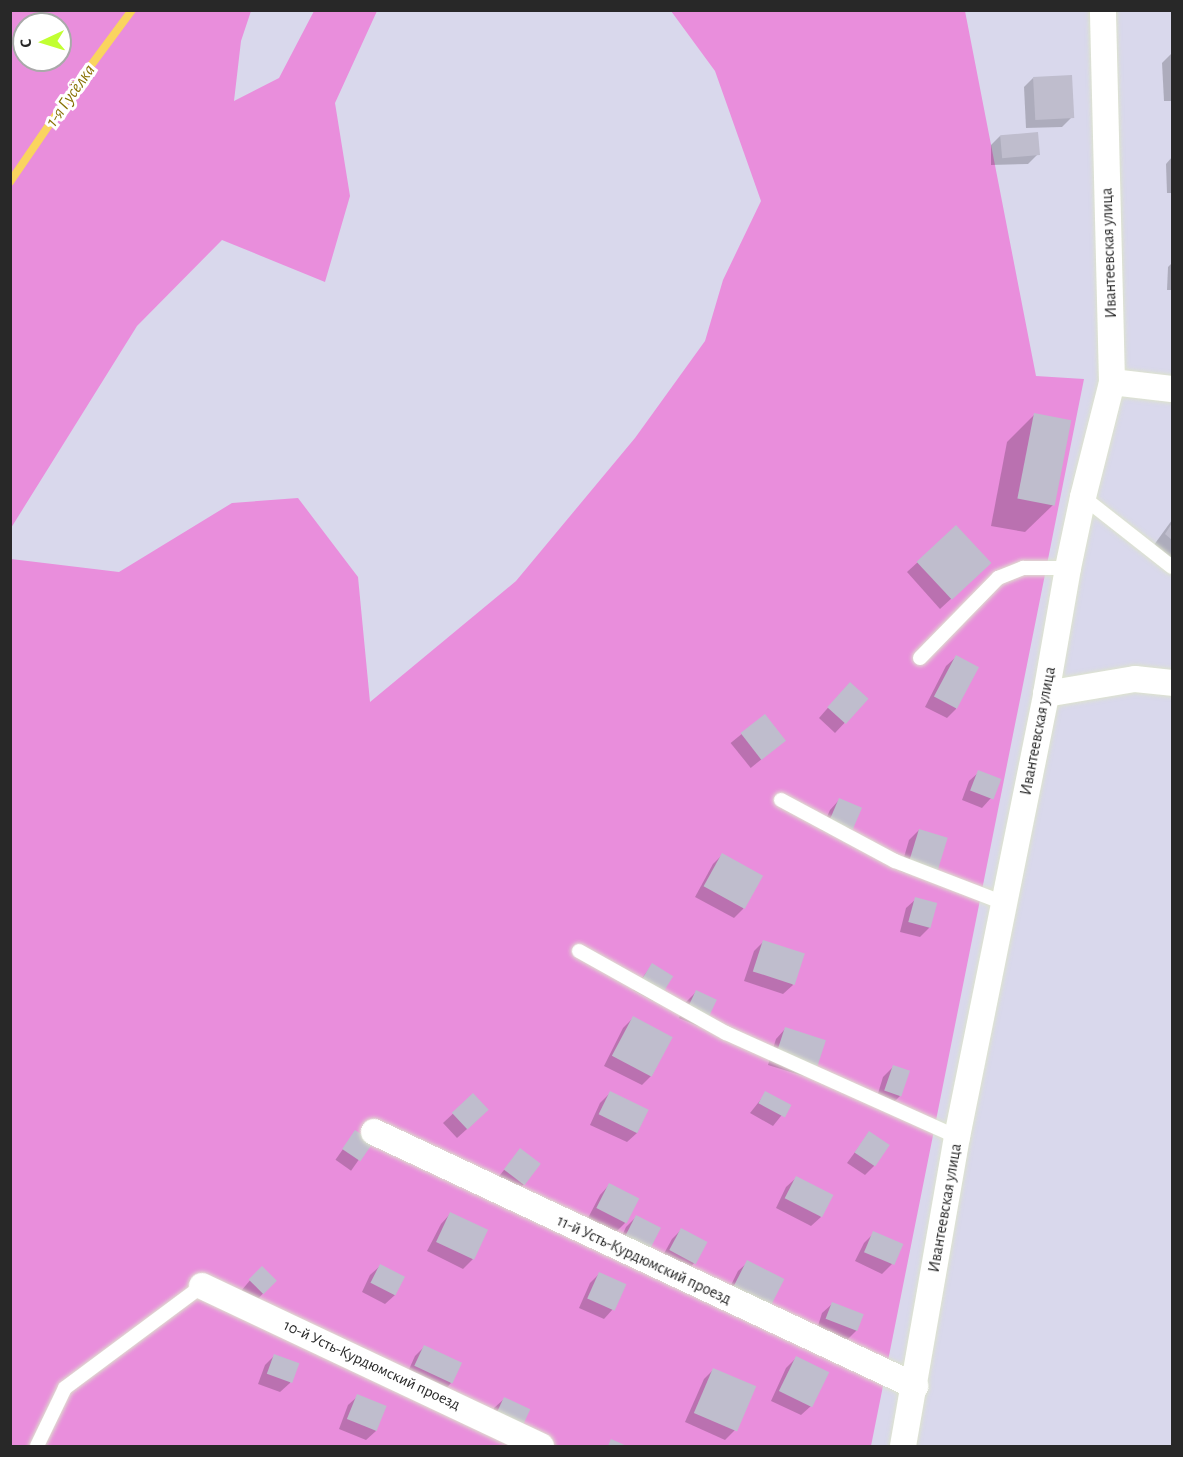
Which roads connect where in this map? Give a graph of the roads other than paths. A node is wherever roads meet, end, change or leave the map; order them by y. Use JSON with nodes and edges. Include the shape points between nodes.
{"nodes":[{"id":1,"x":1102,"y":10,"type":"edge"},
{"id":2,"x":1112,"y":382,"type":"junction"},
{"id":3,"x":1173,"y":389,"type":"edge"},
{"id":4,"x":1083,"y":497,"type":"junction"},
{"id":5,"x":1173,"y":567,"type":"edge"},
{"id":6,"x":1068,"y":568,"type":"junction"},
{"id":7,"x":920,"y":658,"type":"dead end"},
{"id":8,"x":1173,"y":683,"type":"edge"},
{"id":9,"x":1046,"y":694,"type":"junction"},
{"id":10,"x":781,"y":800,"type":"dead end"},
{"id":11,"x":1004,"y":903,"type":"junction"},
{"id":12,"x":579,"y":951,"type":"dead end"},
{"id":13,"x":374,"y":1132,"type":"dead end"},
{"id":14,"x":957,"y":1137,"type":"junction"},
{"id":15,"x":202,"y":1286,"type":"joint"},
{"id":16,"x":915,"y":1386,"type":"junction"},
{"id":17,"x":37,"y":1446,"type":"edge"},
{"id":18,"x":541,"y":1446,"type":"edge"},
{"id":19,"x":903,"y":1446,"type":"edge"}],
"edges":[{"from":1,"to":2,"type":"street","name":"Ивантеевская улица"},
{"from":2,"to":3,"type":"street"},
{"from":2,"to":4,"type":"street","name":"Ивантеевская улица"},
{"from":4,"to":5,"type":"lane"},
{"from":4,"to":6,"type":"street","name":"Ивантеевская улица"},
{"from":6,"to":7,"type":"lane","via":[[1023,568],[998,578]]},
{"from":6,"to":9,"type":"street","name":"Ивантеевская улица"},
{"from":8,"to":9,"type":"street","via":[[1135,679]]},
{"from":9,"to":11,"type":"street","name":"Ивантеевская улица"},
{"from":10,"to":11,"type":"lane","via":[[895,861]]},
{"from":11,"to":14,"type":"street","name":"Ивантеевская улица"},
{"from":12,"to":14,"type":"lane","via":[[726,1033]]},
{"from":13,"to":16,"type":"street","name":"11-й Усть-Курдюмский проезд"},
{"from":14,"to":16,"type":"street","name":"Ивантеевская улица"},
{"from":15,"to":17,"type":"lane","via":[[65,1388]]},
{"from":15,"to":18,"type":"street","name":"10-й Усть-Курдюмский проезд"},
{"from":16,"to":19,"type":"street","name":"Ивантеевская улица"}]}
